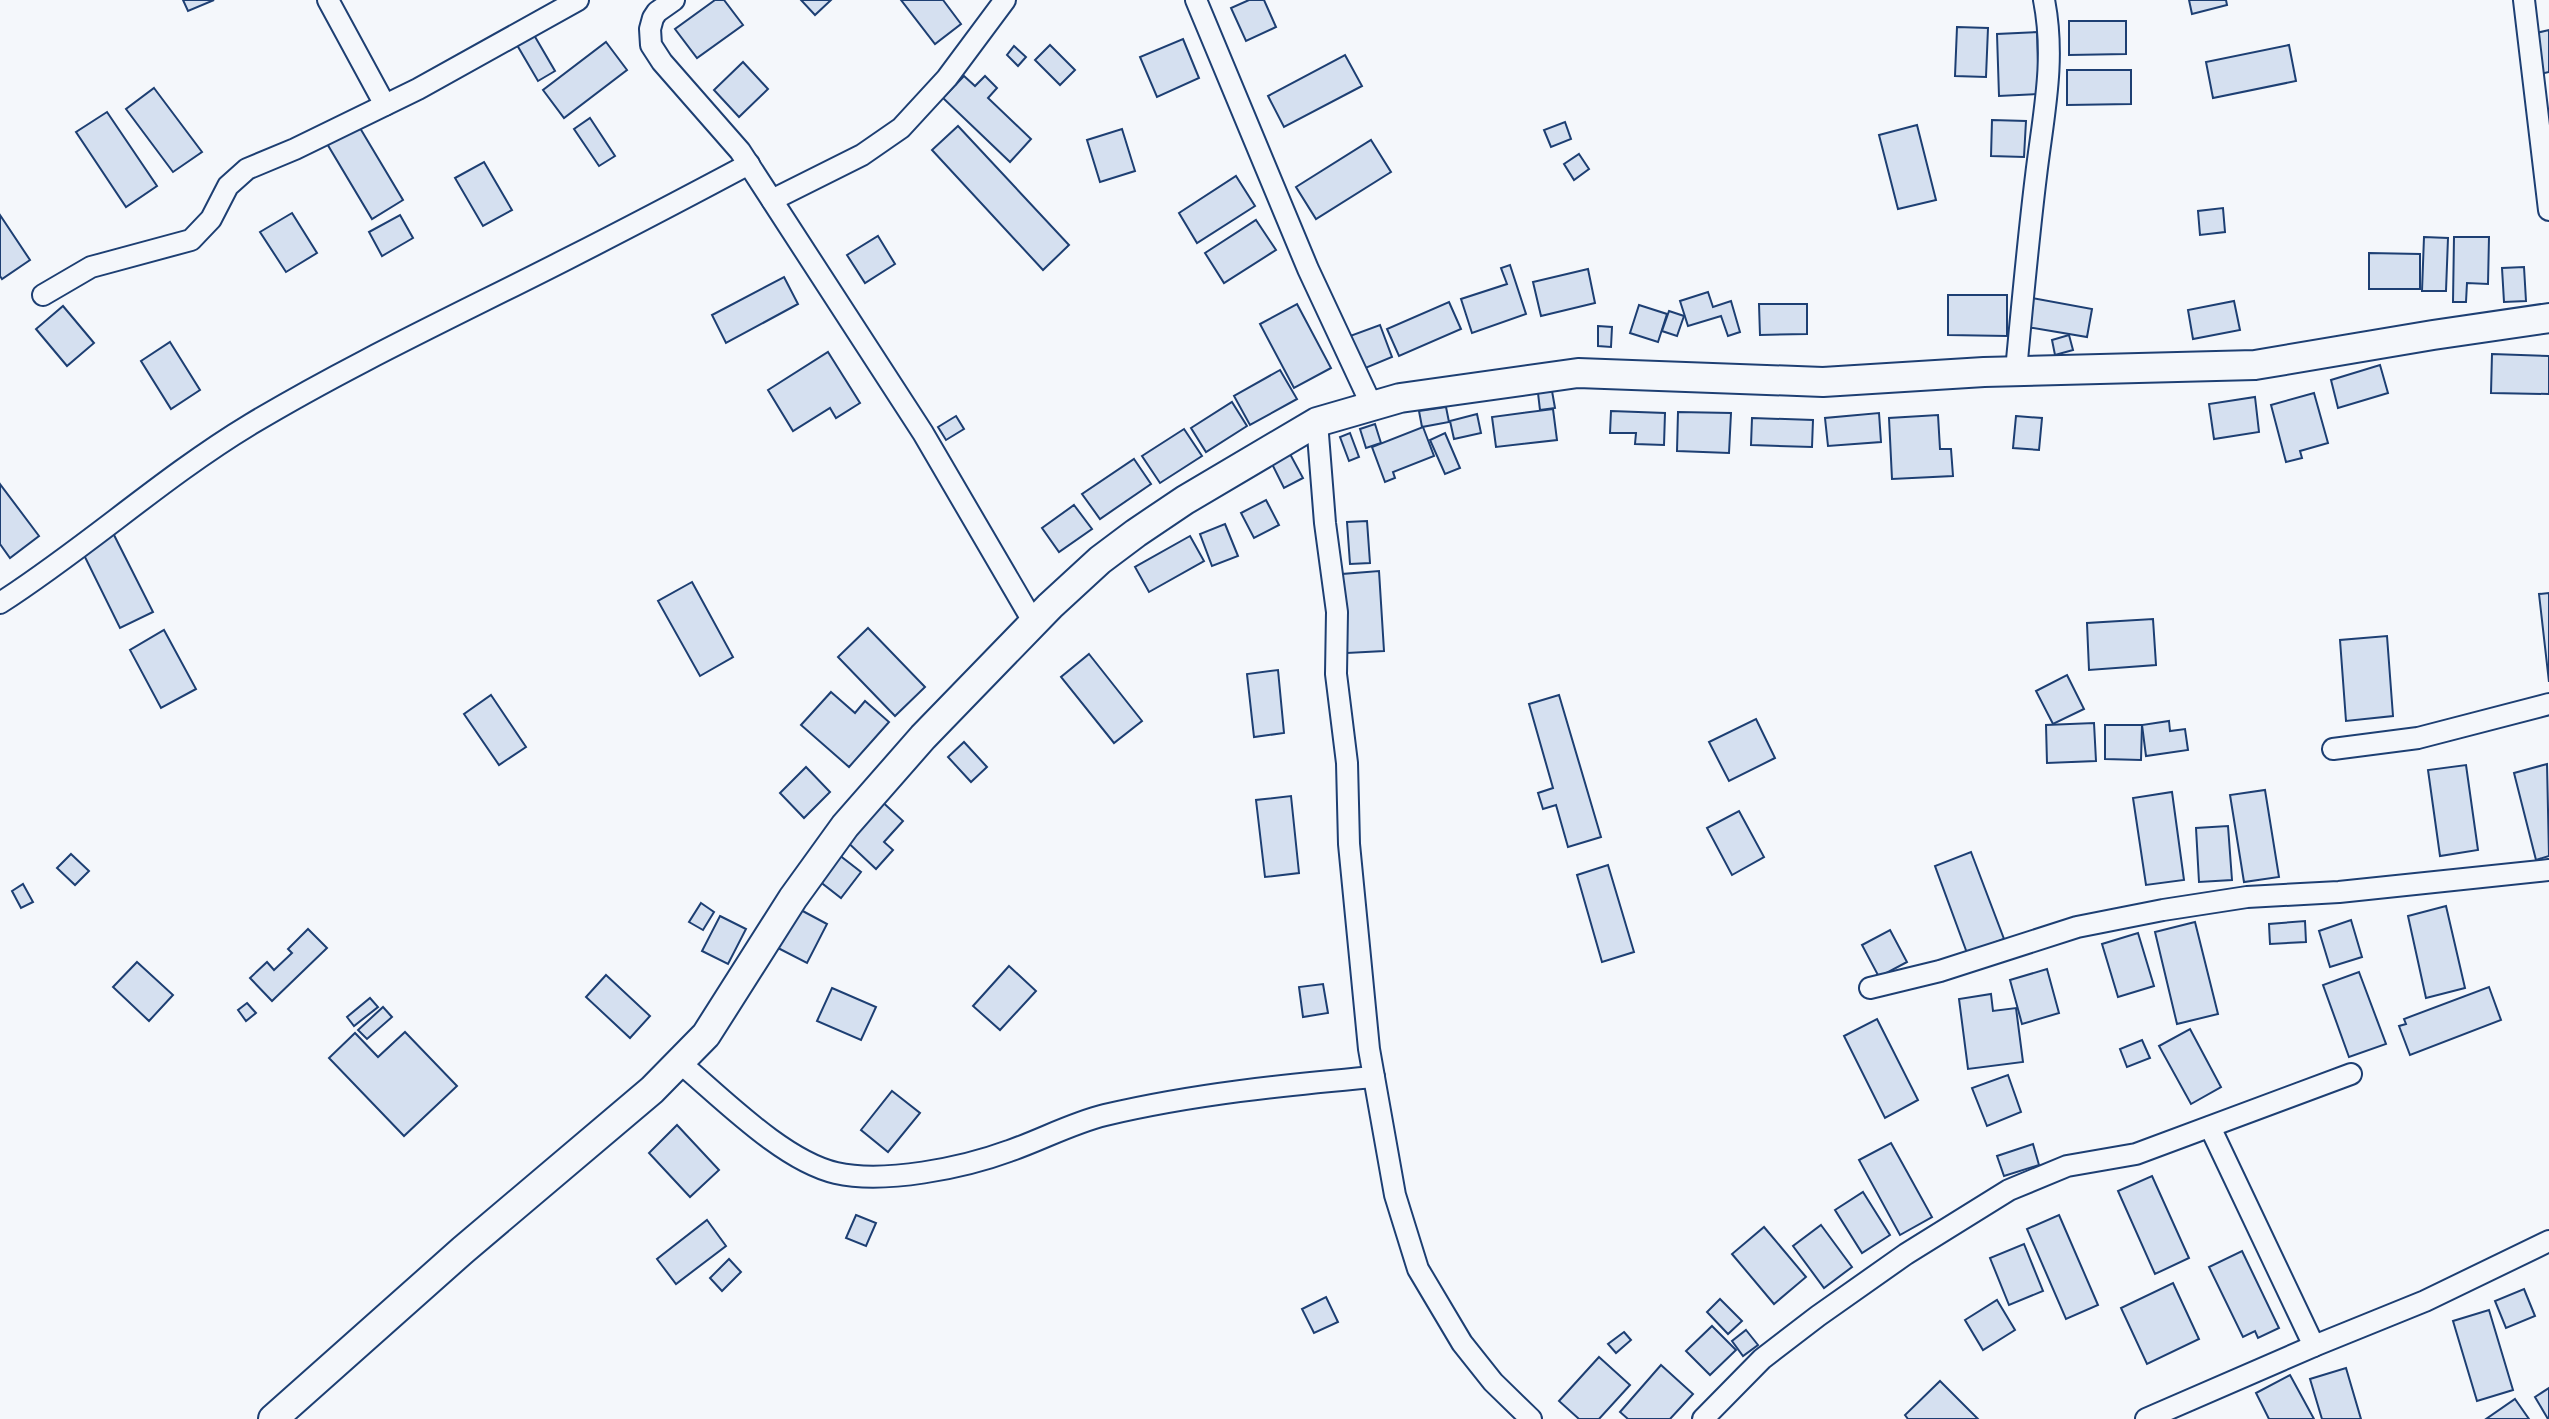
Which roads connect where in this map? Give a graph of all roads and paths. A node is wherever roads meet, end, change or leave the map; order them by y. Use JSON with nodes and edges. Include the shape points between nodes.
{"nodes":[{"id":1,"x":328,"y":0,"type":"edge"},
{"id":2,"x":578,"y":0,"type":"edge"},
{"id":3,"x":674,"y":0,"type":"edge"},
{"id":4,"x":1005,"y":0,"type":"edge"},
{"id":5,"x":1196,"y":0,"type":"edge"},
{"id":6,"x":2044,"y":0,"type":"edge"},
{"id":7,"x":2524,"y":0,"type":"edge"},
{"id":8,"x":652,"y":6,"type":"edge"},
{"id":9,"x":385,"y":105,"type":"junction"},
{"id":10,"x":749,"y":164,"type":"junction"},
{"id":11,"x":772,"y":200,"type":"junction"},
{"id":12,"x":2549,"y":210,"type":"edge"},
{"id":13,"x":43,"y":295,"type":"dead end"},
{"id":14,"x":2549,"y":318,"type":"edge"},
{"id":15,"x":2016,"y":371,"type":"junction"},
{"id":16,"x":1372,"y":406,"type":"junction"},
{"id":17,"x":1317,"y":422,"type":"junction"},
{"id":18,"x":0,"y":603,"type":"edge"},
{"id":19,"x":1034,"y":623,"type":"junction"},
{"id":20,"x":2549,"y":704,"type":"edge"},
{"id":21,"x":2333,"y":749,"type":"dead end"},
{"id":22,"x":2549,"y":870,"type":"edge"},
{"id":23,"x":1870,"y":988,"type":"dead end"},
{"id":24,"x":679,"y":1062,"type":"junction"},
{"id":25,"x":2351,"y":1074,"type":"dead end"},
{"id":26,"x":1374,"y":1077,"type":"junction"},
{"id":27,"x":2210,"y":1127,"type":"junction"},
{"id":28,"x":2549,"y":1241,"type":"edge"},
{"id":29,"x":2314,"y":1346,"type":"junction"},
{"id":30,"x":273,"y":1419,"type":"edge"},
{"id":31,"x":1531,"y":1419,"type":"edge"},
{"id":32,"x":1703,"y":1419,"type":"edge"},
{"id":33,"x":2146,"y":1419,"type":"edge"}],
"edges":[{"from":1,"to":9,"type":"street"},
{"from":2,"to":9,"type":"street"},
{"from":3,"to":8,"type":"street"},
{"from":4,"to":11,"type":"street","via":[[947,78],[901,128],[862,155]]},
{"from":5,"to":16,"type":"street","via":[[1308,269]]},
{"from":6,"to":15,"type":"street","via":[[2049,84]]},
{"from":7,"to":12,"type":"street"},
{"from":8,"to":10,"type":"street","via":[[651,45]]},
{"from":9,"to":13,"type":"street","via":[[247,169],[228,186],[211,219],[191,240],[91,267]]},
{"from":10,"to":11,"type":"street"},
{"from":10,"to":18,"type":"street","via":[[404,339],[251,424]]},
{"from":11,"to":19,"type":"street","via":[[923,433]]},
{"from":14,"to":15,"type":"street","via":[[2255,365]]},
{"from":15,"to":16,"type":"street","via":[[1823,382],[1578,373]]},
{"from":16,"to":17,"type":"street"},
{"from":17,"to":19,"type":"street","via":[[1136,533]]},
{"from":17,"to":26,"type":"street","via":[[1337,612],[1336,674],[1347,763],[1349,844]]},
{"from":19,"to":24,"type":"street","via":[[845,826],[706,1035]]},
{"from":20,"to":21,"type":"street","via":[[2418,738]]},
{"from":22,"to":23,"type":"street","via":[[2247,897],[2163,910],[2077,927]]},
{"from":24,"to":26,"type":"street","via":[[812,1165],[838,1174],[879,1176],[967,1164],[1147,1106],[1232,1091]]},
{"from":24,"to":30,"type":"street"},
{"from":25,"to":27,"type":"street"},
{"from":26,"to":31,"type":"street","via":[[1395,1195],[1418,1269],[1462,1343]]},
{"from":27,"to":29,"type":"street"},
{"from":27,"to":32,"type":"street","via":[[2136,1154],[2067,1166],[2009,1190],[1818,1316],[1762,1359]]},
{"from":28,"to":29,"type":"street","via":[[2425,1301]]},
{"from":29,"to":33,"type":"street"}]}
